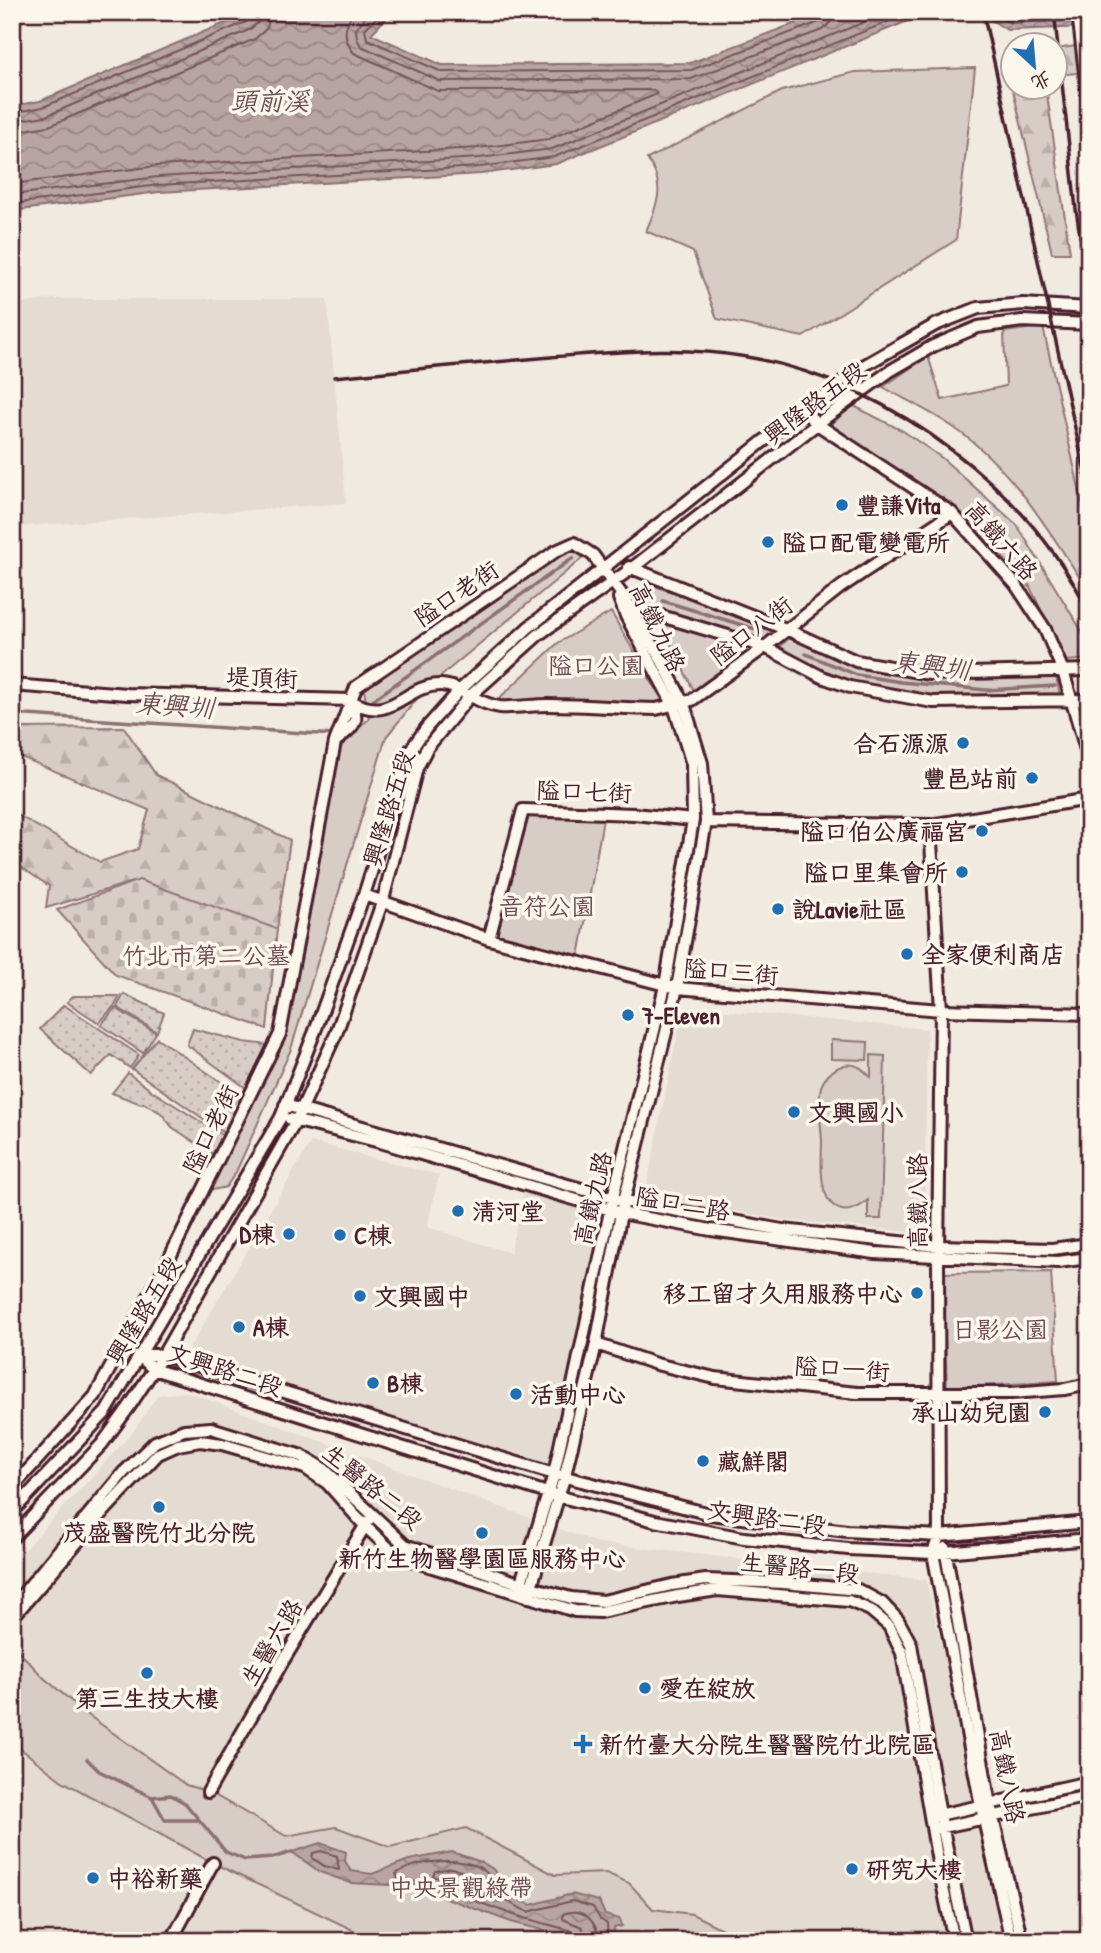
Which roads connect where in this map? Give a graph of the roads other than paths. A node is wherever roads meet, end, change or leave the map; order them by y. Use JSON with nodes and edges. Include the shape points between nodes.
{"nodes":[{"id":1,"x":1078,"y":12,"type":"edge"},
{"id":2,"x":1089,"y":108,"type":"edge"},
{"id":3,"x":1089,"y":308,"type":"edge"},
{"id":4,"x":1089,"y":324,"type":"edge"},
{"id":5,"x":804,"y":410,"type":"junction"},
{"id":6,"x":817,"y":424,"type":"junction"},
{"id":7,"x":952,"y":513,"type":"junction"},
{"id":8,"x":621,"y":556,"type":"junction"},
{"id":9,"x":604,"y":569,"type":"junction"},
{"id":10,"x":631,"y":569,"type":"junction"},
{"id":11,"x":613,"y":583,"type":"junction"},
{"id":12,"x":631,"y":607,"type":"junction"},
{"id":13,"x":788,"y":630,"type":"junction"},
{"id":14,"x":765,"y":647,"type":"junction"},
{"id":15,"x":1089,"y":670,"type":"edge"},
{"id":16,"x":1063,"y":671,"type":"junction"},
{"id":17,"x":12,"y":685,"type":"edge"},
{"id":18,"x":465,"y":694,"type":"junction"},
{"id":19,"x":351,"y":700,"type":"junction"},
{"id":20,"x":1089,"y":700,"type":"edge"},
{"id":21,"x":1072,"y":701,"type":"junction"},
{"id":22,"x":679,"y":705,"type":"junction"},
{"id":23,"x":383,"y":709,"type":"junction"},
{"id":24,"x":354,"y":725,"type":"junction"},
{"id":25,"x":335,"y":742,"type":"junction"},
{"id":26,"x":1089,"y":760,"type":"edge"},
{"id":27,"x":1089,"y":799,"type":"edge"},
{"id":28,"x":693,"y":820,"type":"junction"},
{"id":29,"x":706,"y":822,"type":"junction"},
{"id":30,"x":930,"y":825,"type":"junction"},
{"id":31,"x":364,"y":895,"type":"junction"},
{"id":32,"x":383,"y":900,"type":"junction"},
{"id":33,"x":489,"y":939,"type":"junction"},
{"id":34,"x":671,"y":987,"type":"junction"},
{"id":35,"x":941,"y":1010,"type":"junction"},
{"id":36,"x":1089,"y":1014,"type":"edge"},
{"id":37,"x":285,"y":1105,"type":"junction"},
{"id":38,"x":300,"y":1114,"type":"junction"},
{"id":39,"x":281,"y":1117,"type":"junction"},
{"id":40,"x":613,"y":1197,"type":"junction"},
{"id":41,"x":624,"y":1201,"type":"junction"},
{"id":42,"x":616,"y":1212,"type":"junction"},
{"id":43,"x":1089,"y":1244,"type":"edge"},
{"id":44,"x":938,"y":1251,"type":"junction"},
{"id":45,"x":1089,"y":1258,"type":"edge"},
{"id":46,"x":596,"y":1344,"type":"junction"},
{"id":47,"x":139,"y":1355,"type":"junction"},
{"id":48,"x":163,"y":1355,"type":"junction"},
{"id":49,"x":153,"y":1369,"type":"junction"},
{"id":50,"x":1089,"y":1384,"type":"edge"},
{"id":51,"x":938,"y":1393,"type":"junction"},
{"id":52,"x":559,"y":1474,"type":"junction"},
{"id":53,"x":12,"y":1488,"type":"edge"},
{"id":54,"x":552,"y":1494,"type":"junction"},
{"id":55,"x":12,"y":1512,"type":"edge"},
{"id":56,"x":372,"y":1516,"type":"junction"},
{"id":57,"x":1089,"y":1522,"type":"edge"},
{"id":58,"x":365,"y":1526,"type":"junction"},
{"id":59,"x":939,"y":1536,"type":"junction"},
{"id":60,"x":12,"y":1538,"type":"edge"},
{"id":61,"x":1089,"y":1539,"type":"edge"},
{"id":62,"x":947,"y":1552,"type":"junction"},
{"id":63,"x":933,"y":1553,"type":"junction"},
{"id":64,"x":524,"y":1590,"type":"junction"},
{"id":65,"x":12,"y":1607,"type":"edge"},
{"id":66,"x":12,"y":1618,"type":"edge"},
{"id":67,"x":1089,"y":1782,"type":"edge"},
{"id":68,"x":208,"y":1791,"type":"dead end"},
{"id":69,"x":1089,"y":1796,"type":"edge"},
{"id":70,"x":986,"y":1805,"type":"junction"},
{"id":71,"x":935,"y":1816,"type":"junction"},
{"id":72,"x":989,"y":1818,"type":"junction"},
{"id":73,"x":938,"y":1828,"type":"junction"},
{"id":74,"x":213,"y":1863,"type":"dead end"},
{"id":75,"x":171,"y":1941,"type":"edge"},
{"id":76,"x":954,"y":1941,"type":"edge"},
{"id":77,"x":966,"y":1941,"type":"edge"},
{"id":78,"x":1011,"y":1941,"type":"edge"},
{"id":79,"x":1022,"y":1941,"type":"edge"}],
"edges":[{"from":1,"to":2,"type":"street"},
{"from":3,"to":5,"type":"street","name":"興隆路五段","via":[[1023,304],[978,308],[909,339]]},
{"from":4,"to":6,"type":"street","name":"興隆路五段","via":[[1022,321],[978,327],[890,371]]},
{"from":5,"to":6,"type":"street","name":"高鐵六路"},
{"from":5,"to":8,"type":"street","name":"興隆路五段"},
{"from":6,"to":7,"type":"street","name":"高鐵六路"},
{"from":6,"to":10,"type":"street","name":"興隆路五段"},
{"from":7,"to":13,"type":"street","name":"隘口八街","via":[[841,587]]},
{"from":7,"to":16,"type":"street","name":"高鐵六路","via":[[1016,585],[1045,629]]},
{"from":8,"to":9,"type":"street","name":"興隆路五段"},
{"from":8,"to":10,"type":"street"},
{"from":9,"to":11,"type":"street","name":"隘口老街"},
{"from":9,"to":18,"type":"street","name":"興隆路五段","via":[[529,627]]},
{"from":9,"to":19,"type":"street","name":"隘口老街","via":[[574,543],[556,551],[356,687]]},
{"from":10,"to":11,"type":"street","name":"興隆路五段"},
{"from":10,"to":13,"type":"street"},
{"from":11,"to":12,"type":"street","name":"高鐵九路"},
{"from":11,"to":18,"type":"street","name":"興隆路五段"},
{"from":11,"to":22,"type":"street","name":"高鐵九路","via":[[626,616]]},
{"from":12,"to":14,"type":"street"},
{"from":12,"to":22,"type":"street","name":"高鐵九路","via":[[662,661]]},
{"from":13,"to":14,"type":"street","name":"隘口八街"},
{"from":13,"to":16,"type":"street","via":[[856,661],[930,674]]},
{"from":14,"to":21,"type":"street","via":[[850,687],[933,702]]},
{"from":14,"to":22,"type":"street","name":"隘口八街"},
{"from":15,"to":16,"type":"street"},
{"from":16,"to":21,"type":"street","name":"高鐵六路"},
{"from":17,"to":19,"type":"street","name":"堤頂街","via":[[127,694]]},
{"from":18,"to":22,"type":"street","via":[[498,707],[656,709]]},
{"from":18,"to":23,"type":"street","via":[[432,685]]},
{"from":18,"to":31,"type":"street","name":"興隆路五段","via":[[427,727],[410,752]]},
{"from":18,"to":32,"type":"street","name":"興隆路五段","via":[[417,768]]},
{"from":19,"to":23,"type":"street","name":"堤頂街","via":[[363,708]]},
{"from":19,"to":24,"type":"street","via":[[357,714]]},
{"from":19,"to":25,"type":"street","name":"隘口老街"},
{"from":20,"to":21,"type":"street"},
{"from":21,"to":26,"type":"street","name":"高鐵六路"},
{"from":22,"to":28,"type":"street","name":"高鐵九路","via":[[692,764]]},
{"from":22,"to":29,"type":"street","name":"高鐵九路","via":[[702,763]]},
{"from":23,"to":24,"type":"street"},
{"from":24,"to":25,"type":"street"},
{"from":25,"to":53,"type":"street","name":"隘口老街","via":[[280,1034],[95,1396]]},
{"from":27,"to":30,"type":"street"},
{"from":28,"to":33,"type":"street","name":"隘口七街","via":[[523,810]]},
{"from":28,"to":34,"type":"street","name":"高鐵九路"},
{"from":29,"to":30,"type":"street"},
{"from":29,"to":34,"type":"street","name":"高鐵九路"},
{"from":30,"to":35,"type":"street","name":"高鐵八路"},
{"from":31,"to":32,"type":"street","name":"隘口三街"},
{"from":31,"to":37,"type":"street","name":"興隆路五段"},
{"from":32,"to":33,"type":"street","name":"隘口三街"},
{"from":32,"to":38,"type":"street","name":"興隆路五段","via":[[336,1034]]},
{"from":33,"to":34,"type":"street","name":"隘口三街"},
{"from":34,"to":35,"type":"street","name":"隘口三街"},
{"from":34,"to":40,"type":"street","name":"高鐵九路"},
{"from":34,"to":41,"type":"street","name":"高鐵九路"},
{"from":35,"to":36,"type":"street","name":"隘口三街"},
{"from":35,"to":44,"type":"street","name":"高鐵八路"},
{"from":37,"to":38,"type":"street","name":"隘口二路"},
{"from":37,"to":39,"type":"street","name":"興隆路五段"},
{"from":38,"to":39,"type":"street","name":"隘口二路"},
{"from":38,"to":40,"type":"street","name":"隘口二路"},
{"from":38,"to":42,"type":"street","name":"隘口二路"},
{"from":38,"to":48,"type":"street","name":"興隆路五段"},
{"from":39,"to":47,"type":"street","name":"興隆路五段"},
{"from":40,"to":41,"type":"street","name":"隘口二路"},
{"from":40,"to":42,"type":"street","name":"高鐵九路"},
{"from":41,"to":42,"type":"street","name":"高鐵九路"},
{"from":41,"to":44,"type":"street","name":"隘口二路","via":[[782,1230]]},
{"from":42,"to":44,"type":"street","name":"隘口二路","via":[[792,1243],[875,1252]]},
{"from":42,"to":46,"type":"street","name":"高鐵九路"},
{"from":42,"to":52,"type":"street","name":"高鐵九路"},
{"from":43,"to":44,"type":"street","name":"隘口二路"},
{"from":44,"to":45,"type":"street","name":"隘口二路","via":[[1058,1262]]},
{"from":44,"to":51,"type":"street","name":"高鐵八路"},
{"from":46,"to":51,"type":"street","name":"隘口一街","via":[[715,1378],[857,1393]]},
{"from":46,"to":52,"type":"street","name":"高鐵九路"},
{"from":47,"to":48,"type":"street","name":"文興路二段"},
{"from":47,"to":49,"type":"street","name":"文興路二段"},
{"from":47,"to":55,"type":"street","name":"興隆路五段","via":[[106,1412]]},
{"from":48,"to":49,"type":"street","name":"興隆路五段"},
{"from":48,"to":52,"type":"street","name":"文興路二段"},
{"from":49,"to":54,"type":"street","name":"文興路二段"},
{"from":49,"to":60,"type":"street","name":"興隆路五段","via":[[102,1444]]},
{"from":50,"to":51,"type":"street","name":"隘口一街","via":[[1011,1393]]},
{"from":51,"to":59,"type":"street","name":"高鐵八路"},
{"from":52,"to":54,"type":"street","name":"高鐵九路"},
{"from":52,"to":59,"type":"street","name":"文興路二段","via":[[710,1514],[847,1531]]},
{"from":54,"to":63,"type":"street","name":"文興路二段","via":[[744,1538]]},
{"from":54,"to":64,"type":"street","name":"高鐵九路"},
{"from":56,"to":58,"type":"street","name":"生醫六路"},
{"from":56,"to":64,"type":"street","name":"生醫路二段","via":[[405,1545]]},
{"from":56,"to":65,"type":"street","name":"生醫路二段","via":[[342,1484],[302,1456],[211,1428],[184,1430],[155,1442],[123,1473]]},
{"from":57,"to":59,"type":"street","name":"文興路二段"},
{"from":58,"to":64,"type":"street","name":"生醫路二段","via":[[397,1556]]},
{"from":58,"to":66,"type":"street","name":"生醫路二段","via":[[327,1483],[305,1468],[222,1444],[177,1445],[159,1454],[141,1472]]},
{"from":58,"to":68,"type":"street","name":"生醫六路"},
{"from":59,"to":62,"type":"street","name":"高鐵八路"},
{"from":59,"to":63,"type":"street","name":"高鐵八路"},
{"from":61,"to":62,"type":"street","name":"文興路二段"},
{"from":62,"to":63,"type":"street","name":"文興路二段"},
{"from":62,"to":70,"type":"street","name":"高鐵八路"},
{"from":63,"to":70,"type":"street","name":"高鐵八路"},
{"from":64,"to":71,"type":"street","name":"生醫路一段","via":[[575,1611],[600,1612],[717,1590],[849,1601],[870,1610],[889,1626],[902,1653]]},
{"from":67,"to":70,"type":"street"},
{"from":69,"to":72,"type":"street"},
{"from":70,"to":71,"type":"street"},
{"from":70,"to":72,"type":"street","name":"高鐵八路"},
{"from":71,"to":73,"type":"street","name":"生醫路一段"},
{"from":72,"to":73,"type":"street"},
{"from":72,"to":78,"type":"street","name":"高鐵八路"},
{"from":72,"to":79,"type":"street","name":"高鐵八路"},
{"from":73,"to":76,"type":"street","name":"生醫路一段"},
{"from":73,"to":77,"type":"street","name":"生醫路一段"},
{"from":74,"to":75,"type":"street"}]}
